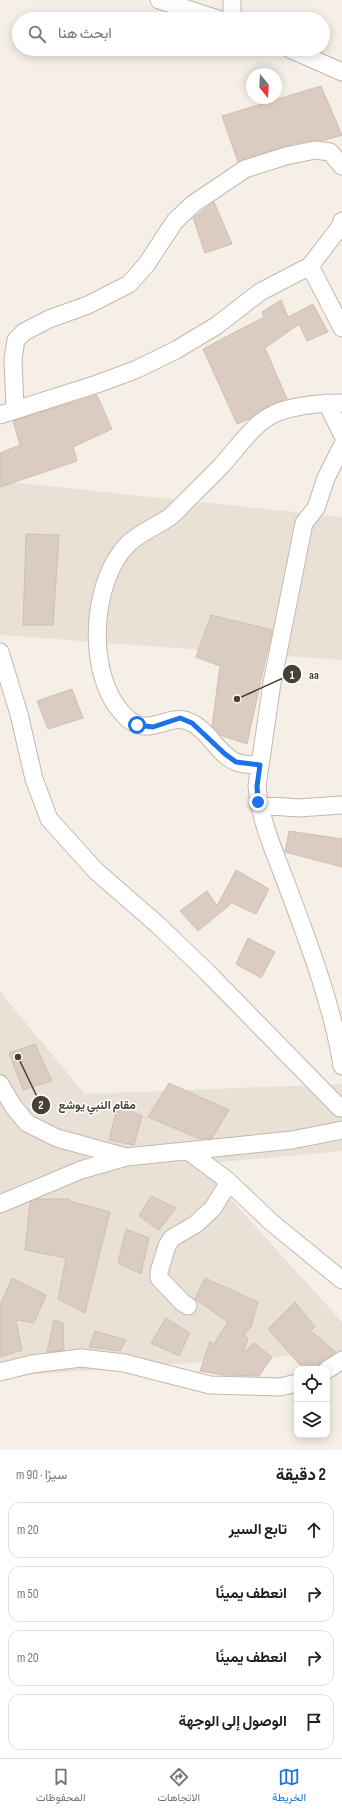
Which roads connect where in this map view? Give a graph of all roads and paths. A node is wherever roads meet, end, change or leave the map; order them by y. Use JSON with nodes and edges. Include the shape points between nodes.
{"nodes":[{"id":1,"x":159,"y":0,"type":"edge"},
{"id":2,"x":232,"y":0,"type":"edge"},
{"id":3,"x":196,"y":12,"type":"edge"},
{"id":4,"x":232,"y":12,"type":"edge"},
{"id":5,"x":306,"y":56,"type":"edge"},
{"id":6,"x":342,"y":72,"type":"edge"},
{"id":7,"x":342,"y":166,"type":"edge"},
{"id":8,"x":342,"y":221,"type":"edge"},
{"id":9,"x":310,"y":266,"type":"junction"},
{"id":10,"x":342,"y":328,"type":"edge"},
{"id":11,"x":334,"y":403,"type":"edge"},
{"id":12,"x":7,"y":412,"type":"edge"},
{"id":13,"x":342,"y":434,"type":"edge"},
{"id":14,"x":342,"y":446,"type":"edge"},
{"id":15,"x":0,"y":652,"type":"edge"},
{"id":16,"x":260,"y":765,"type":"junction"},
{"id":17,"x":260,"y":805,"type":"junction"},
{"id":18,"x":342,"y":805,"type":"edge"},
{"id":19,"x":342,"y":1066,"type":"edge"},
{"id":20,"x":0,"y":1084,"type":"edge"},
{"id":21,"x":341,"y":1107,"type":"edge"},
{"id":22,"x":342,"y":1130,"type":"edge"},
{"id":23,"x":188,"y":1150,"type":"junction"},
{"id":24,"x":126,"y":1157,"type":"junction"},
{"id":25,"x":229,"y":1182,"type":"junction"},
{"id":26,"x":0,"y":1204,"type":"edge"},
{"id":27,"x":342,"y":1280,"type":"edge"},
{"id":28,"x":188,"y":1306,"type":"dead end"},
{"id":29,"x":342,"y":1360,"type":"edge"},
{"id":30,"x":330,"y":1368,"type":"edge"},
{"id":31,"x":0,"y":1372,"type":"edge"},
{"id":32,"x":294,"y":1384,"type":"edge"}],
"edges":[{"from":1,"to":3,"type":"street"},
{"from":2,"to":4,"type":"street"},
{"from":5,"to":6,"type":"street"},
{"from":7,"to":12,"type":"street","via":[[330,152],[315,150],[286,156],[245,169],[193,204],[175,221],[146,265],[129,284],[88,305],[49,319],[24,332],[16,340]]},
{"from":8,"to":9,"type":"street"},
{"from":9,"to":10,"type":"street"},
{"from":9,"to":12,"type":"street","via":[[260,292],[216,326],[176,350],[135,370]]},
{"from":11,"to":13,"type":"street"},
{"from":11,"to":16,"type":"street","via":[[308,405],[275,414],[254,429],[171,516],[128,543],[107,577],[97,624],[101,670],[111,698],[123,715],[137,725],[153,727],[180,718],[192,723],[236,762]]},
{"from":14,"to":16,"type":"street","via":[[326,478],[316,508],[304,523],[272,682]]},
{"from":15,"to":21,"type":"street","via":[[19,714],[34,780],[49,819],[96,872],[158,925],[207,972]]},
{"from":16,"to":17,"type":"street","via":[[257,786]]},
{"from":17,"to":18,"type":"street","via":[[298,808]]},
{"from":17,"to":19,"type":"street","via":[[326,1000]]},
{"from":20,"to":24,"type":"street","via":[[27,1123],[58,1138]]},
{"from":22,"to":23,"type":"street","via":[[292,1140]]},
{"from":23,"to":24,"type":"street"},
{"from":23,"to":25,"type":"street"},
{"from":24,"to":26,"type":"street","via":[[81,1170]]},
{"from":25,"to":27,"type":"street","via":[[271,1222]]},
{"from":25,"to":28,"type":"street","via":[[214,1208],[196,1224],[172,1238],[167,1246],[159,1278]]},
{"from":29,"to":30,"type":"street"},
{"from":31,"to":32,"type":"street","via":[[32,1364],[80,1358],[124,1363],[210,1385],[280,1387]]}]}
